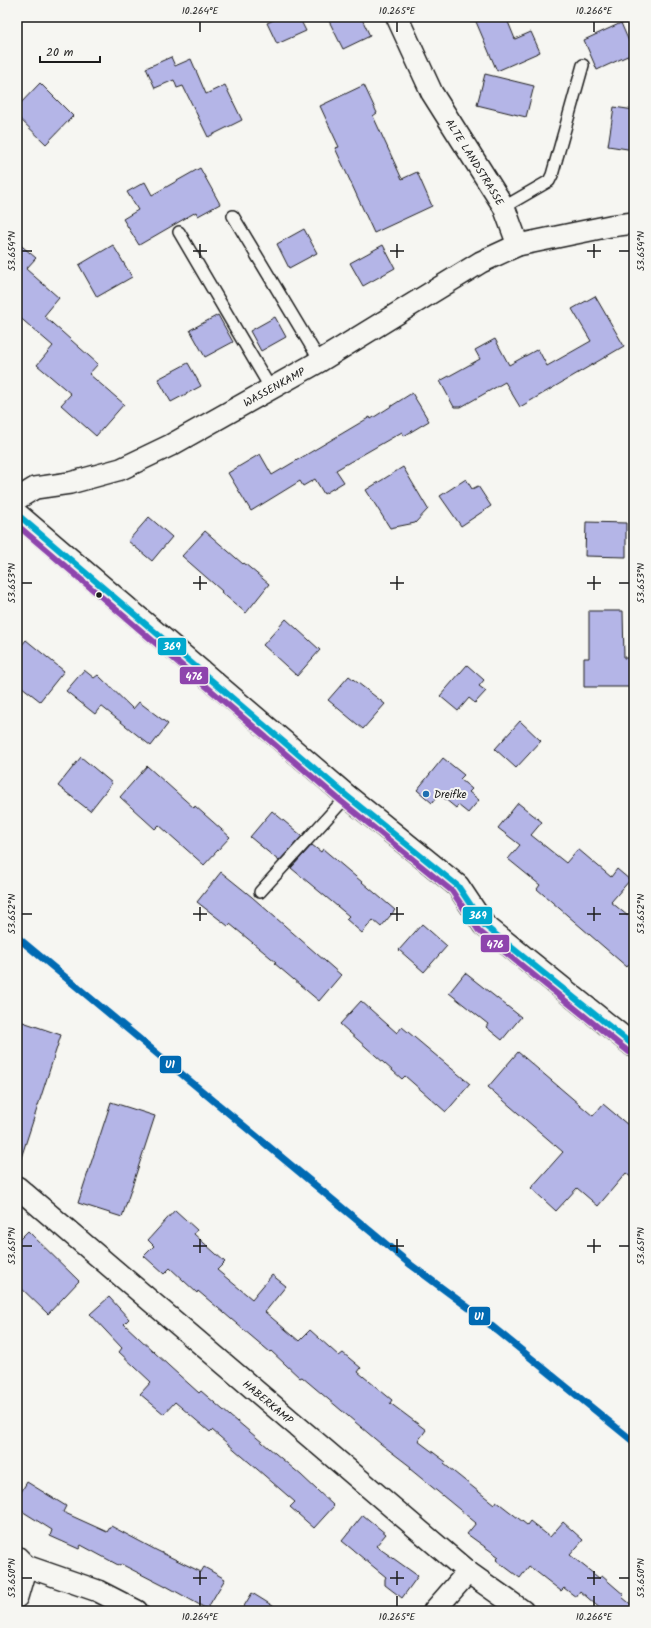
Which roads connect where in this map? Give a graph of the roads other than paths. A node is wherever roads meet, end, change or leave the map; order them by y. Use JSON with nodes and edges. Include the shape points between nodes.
{"nodes":[{"id":1,"x":397,"y":17,"type":"edge"},
{"id":2,"x":583,"y":65,"type":"dead end"},
{"id":3,"x":504,"y":207,"type":"junction"},
{"id":4,"x":233,"y":216,"type":"dead end"},
{"id":5,"x":634,"y":223,"type":"edge"},
{"id":6,"x":179,"y":232,"type":"dead end"},
{"id":7,"x":518,"y":245,"type":"junction"},
{"id":8,"x":320,"y":361,"type":"junction"},
{"id":9,"x":271,"y":389,"type":"junction"},
{"id":10,"x":17,"y":499,"type":"edge"},
{"id":11,"x":17,"y":514,"type":"edge"},
{"id":12,"x":346,"y":796,"type":"junction"},
{"id":13,"x":260,"y":892,"type":"dead end"},
{"id":14,"x":634,"y":1046,"type":"edge"},
{"id":15,"x":17,"y":1188,"type":"edge"},
{"id":16,"x":21,"y":1561,"type":"edge"},
{"id":17,"x":468,"y":1572,"type":"junction"},
{"id":18,"x":17,"y":1597,"type":"edge"},
{"id":19,"x":137,"y":1611,"type":"edge"},
{"id":20,"x":434,"y":1611,"type":"edge"},
{"id":21,"x":523,"y":1611,"type":"edge"}],
"edges":[{"from":1,"to":3,"type":"street","name":"ALTE LANDSTRASSE","via":[[432,93]]},
{"from":2,"to":3,"type":"lane","via":[[549,181]]},
{"from":3,"to":7,"type":"street","name":"ALTE LANDSTRASSE"},
{"from":4,"to":8,"type":"lane"},
{"from":5,"to":7,"type":"street"},
{"from":6,"to":9,"type":"lane"},
{"from":7,"to":8,"type":"street","name":"WASSENKAMP","via":[[481,262]]},
{"from":8,"to":9,"type":"street","name":"WASSENKAMP"},
{"from":9,"to":10,"type":"street","name":"WASSENKAMP","via":[[171,445],[121,469],[70,483],[35,488]]},
{"from":11,"to":12,"type":"street"},
{"from":12,"to":13,"type":"lane"},
{"from":12,"to":14,"type":"street","via":[[458,886],[484,925]]},
{"from":15,"to":17,"type":"street","name":"HABERKAMP"},
{"from":16,"to":18,"type":"street"},
{"from":16,"to":19,"type":"street","via":[[98,1592]]},
{"from":17,"to":20,"type":"street"},
{"from":17,"to":21,"type":"street","name":"HABERKAMP"}]}
